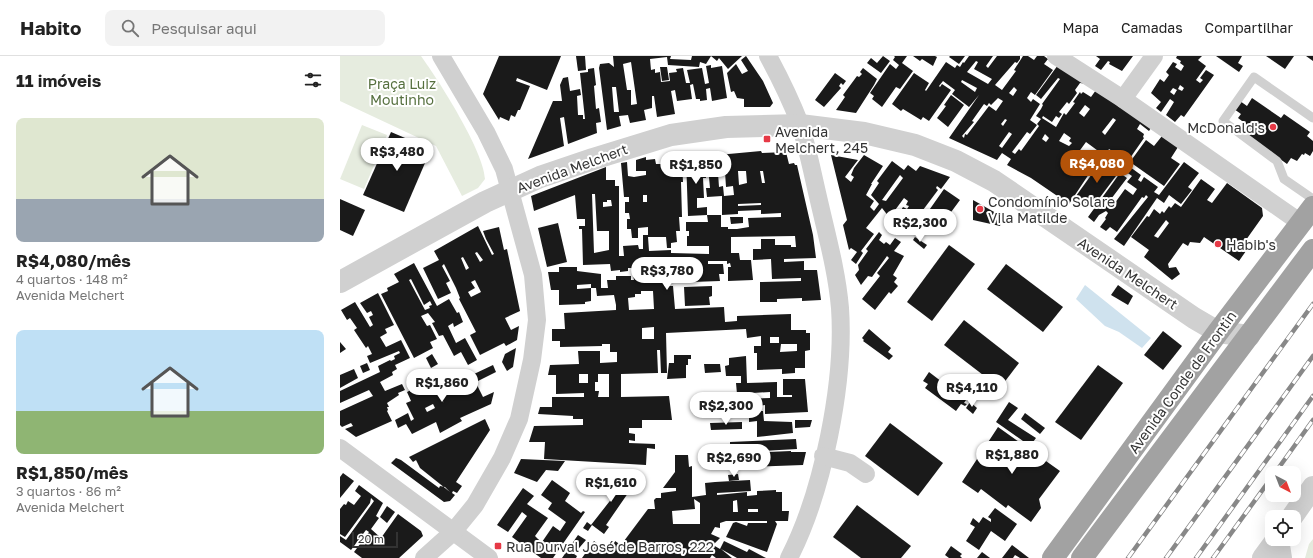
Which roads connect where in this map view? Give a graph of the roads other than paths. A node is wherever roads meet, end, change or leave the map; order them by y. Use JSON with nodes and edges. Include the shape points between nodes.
{"nodes":[{"id":1,"x":441,"y":56,"type":"edge"},
{"id":2,"x":768,"y":56,"type":"edge"},
{"id":3,"x":1056,"y":56,"type":"edge"},
{"id":4,"x":1154,"y":56,"type":"edge"},
{"id":5,"x":1123,"y":99,"type":"junction"},
{"id":6,"x":1313,"y":118,"type":"edge"},
{"id":7,"x":800,"y":125,"type":"junction"},
{"id":8,"x":510,"y":191,"type":"junction"},
{"id":9,"x":1313,"y":199,"type":"edge"},
{"id":10,"x":1307,"y":215,"type":"edge"},
{"id":11,"x":1313,"y":250,"type":"edge"},
{"id":12,"x":340,"y":282,"type":"edge"},
{"id":13,"x":1218,"y":332,"type":"junction"},
{"id":14,"x":1249,"y":336,"type":"junction"},
{"id":15,"x":340,"y":448,"type":"edge"},
{"id":16,"x":824,"y":456,"type":"junction"},
{"id":17,"x":866,"y":474,"type":"dead end"},
{"id":18,"x":1313,"y":488,"type":"edge"},
{"id":19,"x":1297,"y":510,"type":"edge"},
{"id":20,"x":453,"y":532,"type":"junction"},
{"id":21,"x":1272,"y":546,"type":"edge"},
{"id":22,"x":1281,"y":546,"type":"edge"},
{"id":23,"x":424,"y":558,"type":"edge"},
{"id":24,"x":489,"y":558,"type":"edge"},
{"id":25,"x":790,"y":558,"type":"edge"},
{"id":26,"x":1053,"y":558,"type":"edge"},
{"id":27,"x":1082,"y":558,"type":"edge"},
{"id":28,"x":1263,"y":558,"type":"edge"},
{"id":29,"x":1283,"y":558,"type":"edge"}],
"edges":[{"from":1,"to":8,"type":"street","via":[[486,132],[504,169]]},
{"from":2,"to":7,"type":"street"},
{"from":3,"to":5,"type":"street"},
{"from":4,"to":5,"type":"street"},
{"from":5,"to":10,"type":"street"},
{"from":6,"to":9,"type":"lane","via":[[1254,77],[1223,121],[1277,161],[1284,179]]},
{"from":7,"to":8,"type":"street","name":"Avenida Melchert","via":[[726,127],[671,135],[599,157]]},
{"from":7,"to":13,"type":"street","name":"Avenida Melchert","via":[[864,133],[915,145],[956,161],[994,181]]},
{"from":7,"to":16,"type":"street","via":[[835,273],[840,308],[839,366],[832,424]]},
{"from":8,"to":12,"type":"street","name":"Avenida Melchert","via":[[442,225]]},
{"from":8,"to":20,"type":"street","via":[[533,275],[537,320],[532,360],[519,419],[502,458],[475,505]]},
{"from":10,"to":13,"type":"highway","name":"Avenida Conde de Frontin"},
{"from":11,"to":14,"type":"highway","name":"Avenida Conde de Frontin"},
{"from":13,"to":14,"type":"street","name":"Avenida Melchert"},
{"from":13,"to":26,"type":"highway","name":"Avenida Conde de Frontin"},
{"from":14,"to":27,"type":"highway","name":"Avenida Conde de Frontin"},
{"from":15,"to":20,"type":"street"},
{"from":16,"to":17,"type":"street","via":[[850,463]]},
{"from":16,"to":25,"type":"street","via":[[798,541]]},
{"from":18,"to":19,"type":"street"},
{"from":20,"to":23,"type":"street"},
{"from":20,"to":24,"type":"street"},
{"from":21,"to":28,"type":"street"},
{"from":22,"to":29,"type":"street"}]}
